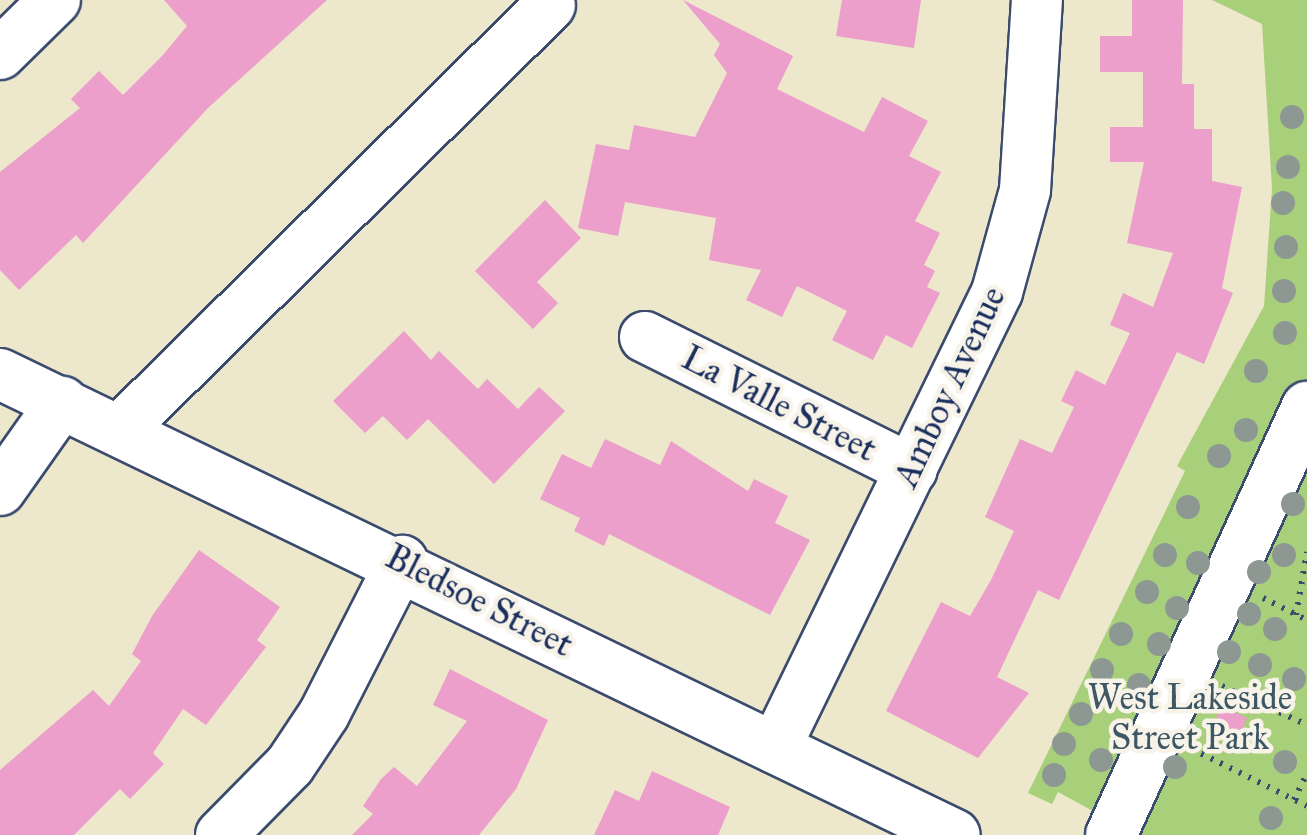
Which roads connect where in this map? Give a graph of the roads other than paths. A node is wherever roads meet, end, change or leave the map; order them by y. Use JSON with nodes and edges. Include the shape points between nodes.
{"nodes":[{"id":1,"x":55,"y":0,"type":"edge"},
{"id":2,"x":1037,"y":0,"type":"edge"},
{"id":3,"x":550,"y":5,"type":"dead end"},
{"id":4,"x":0,"y":54,"type":"edge"},
{"id":5,"x":645,"y":337,"type":"dead end"},
{"id":6,"x":0,"y":374,"type":"edge"},
{"id":7,"x":62,"y":402,"type":"junction"},
{"id":8,"x":1307,"y":407,"type":"edge"},
{"id":9,"x":121,"y":429,"type":"junction"},
{"id":10,"x":912,"y":470,"type":"junction"},
{"id":11,"x":0,"y":490,"type":"edge"},
{"id":12,"x":402,"y":562,"type":"junction"},
{"id":13,"x":775,"y":748,"type":"junction"},
{"id":14,"x":221,"y":835,"type":"edge"},
{"id":15,"x":955,"y":835,"type":"edge"},
{"id":16,"x":1111,"y":835,"type":"edge"}],
"edges":[{"from":1,"to":4,"type":"street"},
{"from":2,"to":10,"type":"street","name":"Amboy Avenue","via":[[1025,190],[1012,244]]},
{"from":3,"to":9,"type":"street"},
{"from":5,"to":10,"type":"street","name":"La Valle Street"},
{"from":6,"to":7,"type":"street","name":"Bledsoe Street"},
{"from":7,"to":9,"type":"street","name":"Bledsoe Street"},
{"from":7,"to":11,"type":"street"},
{"from":8,"to":16,"type":"street"},
{"from":9,"to":12,"type":"street","name":"Bledsoe Street"},
{"from":10,"to":13,"type":"street","name":"Amboy Avenue"},
{"from":12,"to":13,"type":"street","name":"Bledsoe Street"},
{"from":12,"to":14,"type":"street","via":[[324,714],[290,765]]},
{"from":13,"to":15,"type":"street","name":"Bledsoe Street"}]}
